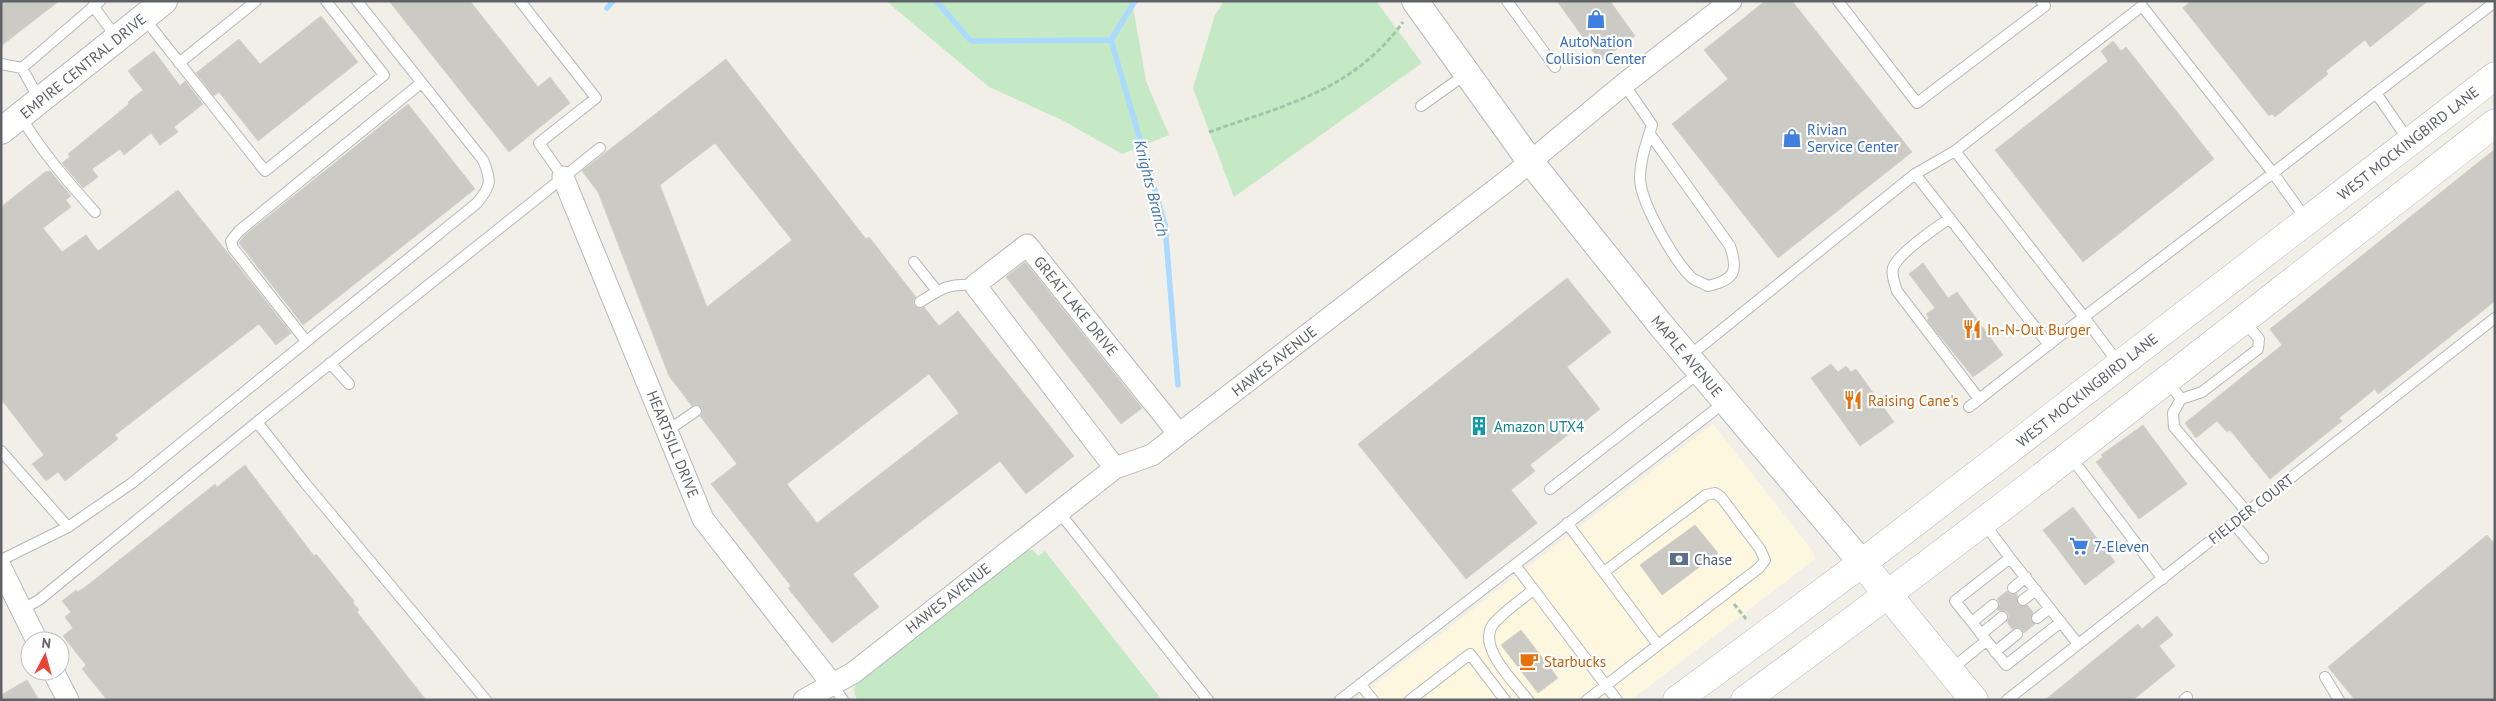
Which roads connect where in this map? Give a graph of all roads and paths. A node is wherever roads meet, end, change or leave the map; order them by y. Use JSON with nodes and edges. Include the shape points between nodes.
{"nodes":[{"id":1,"x":164,"y":1,"type":"edge"},
{"id":2,"x":256,"y":1,"type":"edge"},
{"id":3,"x":326,"y":1,"type":"edge"},
{"id":4,"x":357,"y":1,"type":"edge"},
{"id":5,"x":520,"y":1,"type":"edge"},
{"id":6,"x":1507,"y":1,"type":"edge"},
{"id":7,"x":1731,"y":1,"type":"edge"},
{"id":8,"x":1838,"y":1,"type":"edge"},
{"id":9,"x":2041,"y":1,"type":"edge"},
{"id":10,"x":1417,"y":2,"type":"edge"},
{"id":11,"x":2495,"y":2,"type":"edge"},
{"id":12,"x":96,"y":4,"type":"edge"},
{"id":13,"x":2145,"y":4,"type":"edge"},
{"id":14,"x":144,"y":17,"type":"junction"},
{"id":15,"x":117,"y":39,"type":"junction"},
{"id":16,"x":180,"y":63,"type":"junction"},
{"id":17,"x":1,"y":64,"type":"edge"},
{"id":18,"x":1555,"y":67,"type":"dead end"},
{"id":19,"x":22,"y":68,"type":"junction"},
{"id":20,"x":1466,"y":74,"type":"junction"},
{"id":21,"x":2495,"y":76,"type":"edge"},
{"id":22,"x":421,"y":83,"type":"junction"},
{"id":23,"x":1624,"y":84,"type":"junction"},
{"id":24,"x":2376,"y":94,"type":"junction"},
{"id":25,"x":1421,"y":106,"type":"dead end"},
{"id":26,"x":20,"y":115,"type":"edge"},
{"id":27,"x":2495,"y":123,"type":"edge"},
{"id":28,"x":1209,"y":132,"type":"dead end"},
{"id":29,"x":1650,"y":134,"type":"junction"},
{"id":30,"x":2409,"y":142,"type":"junction"},
{"id":31,"x":600,"y":148,"type":"dead end"},
{"id":32,"x":1955,"y":151,"type":"junction"},
{"id":33,"x":1530,"y":161,"type":"junction"},
{"id":34,"x":2434,"y":171,"type":"junction"},
{"id":35,"x":2274,"y":173,"type":"junction"},
{"id":36,"x":1916,"y":174,"type":"junction"},
{"id":37,"x":563,"y":177,"type":"junction"},
{"id":38,"x":95,"y":212,"type":"dead end"},
{"id":39,"x":1950,"y":218,"type":"junction"},
{"id":40,"x":2307,"y":220,"type":"junction"},
{"id":41,"x":914,"y":262,"type":"dead end"},
{"id":42,"x":975,"y":285,"type":"junction"},
{"id":43,"x":937,"y":291,"type":"junction"},
{"id":44,"x":920,"y":302,"type":"dead end"},
{"id":45,"x":2084,"y":317,"type":"junction"},
{"id":46,"x":2495,"y":318,"type":"edge"},
{"id":47,"x":306,"y":341,"type":"junction"},
{"id":48,"x":2049,"y":345,"type":"junction"},
{"id":49,"x":330,"y":363,"type":"junction"},
{"id":50,"x":1694,"y":364,"type":"junction"},
{"id":51,"x":2119,"y":365,"type":"junction"},
{"id":52,"x":349,"y":384,"type":"dead end"},
{"id":53,"x":2174,"y":389,"type":"junction"},
{"id":54,"x":2143,"y":397,"type":"junction"},
{"id":55,"x":1979,"y":399,"type":"junction"},
{"id":56,"x":1726,"y":402,"type":"junction"},
{"id":57,"x":1969,"y":407,"type":"dead end"},
{"id":58,"x":696,"y":411,"type":"dead end"},
{"id":59,"x":257,"y":422,"type":"junction"},
{"id":60,"x":667,"y":432,"type":"junction"},
{"id":61,"x":1179,"y":434,"type":"junction"},
{"id":62,"x":1,"y":451,"type":"edge"},
{"id":63,"x":2069,"y":456,"type":"junction"},
{"id":64,"x":1115,"y":468,"type":"junction"},
{"id":65,"x":1550,"y":490,"type":"dead end"},
{"id":66,"x":1059,"y":512,"type":"junction"},
{"id":67,"x":2247,"y":512,"type":"junction"},
{"id":68,"x":1983,"y":522,"type":"junction"},
{"id":69,"x":1567,"y":523,"type":"junction"},
{"id":70,"x":2233,"y":523,"type":"junction"},
{"id":71,"x":68,"y":527,"type":"junction"},
{"id":72,"x":2010,"y":558,"type":"junction"},
{"id":73,"x":2263,"y":558,"type":"dead end"},
{"id":74,"x":1,"y":560,"type":"edge"},
{"id":75,"x":1862,"y":563,"type":"junction"},
{"id":76,"x":1515,"y":565,"type":"junction"},
{"id":77,"x":1,"y":568,"type":"edge"},
{"id":78,"x":1604,"y":572,"type":"junction"},
{"id":79,"x":2026,"y":578,"type":"junction"},
{"id":80,"x":2163,"y":579,"type":"junction"},
{"id":81,"x":2013,"y":588,"type":"dead end"},
{"id":82,"x":1534,"y":590,"type":"junction"},
{"id":83,"x":2036,"y":590,"type":"junction"},
{"id":84,"x":1889,"y":595,"type":"junction"},
{"id":85,"x":2023,"y":600,"type":"dead end"},
{"id":86,"x":1733,"y":602,"type":"dead end"},
{"id":87,"x":1993,"y":605,"type":"dead end"},
{"id":88,"x":2050,"y":608,"type":"junction"},
{"id":89,"x":21,"y":610,"type":"junction"},
{"id":90,"x":2002,"y":617,"type":"dead end"},
{"id":91,"x":2037,"y":618,"type":"dead end"},
{"id":92,"x":1746,"y":619,"type":"dead end"},
{"id":93,"x":1972,"y":622,"type":"junction"},
{"id":94,"x":2061,"y":622,"type":"junction"},
{"id":95,"x":32,"y":631,"type":"edge"},
{"id":96,"x":2017,"y":634,"type":"dead end"},
{"id":97,"x":1984,"y":637,"type":"junction"},
{"id":98,"x":2078,"y":644,"type":"junction"},
{"id":99,"x":1658,"y":645,"type":"junction"},
{"id":100,"x":1995,"y":652,"type":"junction"},
{"id":101,"x":1950,"y":670,"type":"junction"},
{"id":102,"x":2324,"y":677,"type":"dead end"},
{"id":103,"x":58,"y":681,"type":"edge"},
{"id":104,"x":1360,"y":684,"type":"junction"},
{"id":105,"x":1606,"y":685,"type":"junction"},
{"id":106,"x":838,"y":692,"type":"edge"},
{"id":107,"x":1500,"y":698,"type":"edge"},
{"id":108,"x":68,"y":700,"type":"edge"},
{"id":109,"x":486,"y":700,"type":"edge"},
{"id":110,"x":804,"y":700,"type":"edge"},
{"id":111,"x":1208,"y":700,"type":"edge"},
{"id":112,"x":1340,"y":700,"type":"edge"},
{"id":113,"x":1372,"y":700,"type":"edge"},
{"id":114,"x":1410,"y":700,"type":"edge"},
{"id":115,"x":1528,"y":700,"type":"edge"},
{"id":116,"x":1587,"y":700,"type":"edge"},
{"id":117,"x":1617,"y":700,"type":"edge"},
{"id":118,"x":1677,"y":700,"type":"edge"},
{"id":119,"x":1745,"y":700,"type":"edge"},
{"id":120,"x":1974,"y":700,"type":"edge"},
{"id":121,"x":2007,"y":700,"type":"edge"},
{"id":122,"x":2339,"y":700,"type":"edge"}],
"edges":[{"from":1,"to":14,"type":"street","name":"EMPIRE CENTRAL DRIVE"},
{"from":2,"to":16,"type":"lane"},
{"from":3,"to":16,"type":"lane","via":[[384,75],[265,171]]},
{"from":4,"to":22,"type":"lane"},
{"from":5,"to":37,"type":"lane","via":[[596,98],[539,143]]},
{"from":6,"to":18,"type":"lane"},
{"from":7,"to":23,"type":"street","name":"HAWES AVENUE"},
{"from":8,"to":9,"type":"lane","via":[[1917,103],[2045,6]]},
{"from":10,"to":20,"type":"street","name":"MAPLE AVENUE"},
{"from":10,"to":28,"type":"path","via":[[1390,40],[1364,65],[1321,92]]},
{"from":11,"to":24,"type":"lane"},
{"from":12,"to":15,"type":"lane"},
{"from":12,"to":19,"type":"lane"},
{"from":13,"to":32,"type":"lane"},
{"from":13,"to":35,"type":"lane"},
{"from":14,"to":15,"type":"street","name":"EMPIRE CENTRAL DRIVE"},
{"from":14,"to":16,"type":"lane"},
{"from":15,"to":26,"type":"street","name":"EMPIRE CENTRAL DRIVE"},
{"from":17,"to":19,"type":"lane"},
{"from":19,"to":26,"type":"lane"},
{"from":20,"to":25,"type":"lane"},
{"from":20,"to":33,"type":"street","name":"MAPLE AVENUE"},
{"from":21,"to":30,"type":"main road","name":"WEST MOCKINGBIRD LANE"},
{"from":22,"to":47,"type":"lane","via":[[483,160],[489,173],[489,188],[477,203]]},
{"from":22,"to":47,"type":"lane","via":[[239,231],[231,241],[233,248]]},
{"from":23,"to":29,"type":"lane","via":[[1652,125]]},
{"from":23,"to":33,"type":"street","name":"HAWES AVENUE"},
{"from":24,"to":30,"type":"lane"},
{"from":24,"to":35,"type":"lane"},
{"from":26,"to":38,"type":"lane","via":[[59,172]]},
{"from":27,"to":34,"type":"main road"},
{"from":29,"to":29,"type":"lane","via":[[1642,156],[1640,180],[1647,207],[1692,278],[1708,286],[1726,282],[1734,270],[1735,260],[1730,246]]},
{"from":30,"to":34,"type":"main road"},
{"from":30,"to":40,"type":"main road","name":"WEST MOCKINGBIRD LANE"},
{"from":31,"to":37,"type":"lane"},
{"from":32,"to":36,"type":"lane"},
{"from":32,"to":45,"type":"lane"},
{"from":33,"to":50,"type":"street","name":"MAPLE AVENUE"},
{"from":33,"to":61,"type":"street","name":"HAWES AVENUE"},
{"from":34,"to":53,"type":"main road","via":[[2243,319]]},
{"from":35,"to":40,"type":"lane"},
{"from":35,"to":45,"type":"lane"},
{"from":36,"to":39,"type":"lane"},
{"from":36,"to":50,"type":"lane"},
{"from":37,"to":49,"type":"lane"},
{"from":37,"to":60,"type":"street","name":"HEARTSILL DRIVE"},
{"from":39,"to":48,"type":"lane"},
{"from":39,"to":55,"type":"lane","via":[[1900,258],[1893,266],[1892,275],[1897,291]]},
{"from":40,"to":51,"type":"main road","name":"WEST MOCKINGBIRD LANE"},
{"from":41,"to":43,"type":"lane"},
{"from":42,"to":43,"type":"lane","via":[[957,284]]},
{"from":42,"to":61,"type":"street","name":"GREAT LAKE DRIVE","via":[[1027,245]]},
{"from":42,"to":64,"type":"street"},
{"from":43,"to":44,"type":"lane"},
{"from":45,"to":48,"type":"lane"},
{"from":45,"to":51,"type":"lane"},
{"from":46,"to":67,"type":"lane","name":"FIELDER COURT"},
{"from":47,"to":71,"type":"lane","via":[[132,483]]},
{"from":48,"to":55,"type":"lane"},
{"from":49,"to":52,"type":"lane"},
{"from":49,"to":59,"type":"lane"},
{"from":50,"to":56,"type":"street","name":"MAPLE AVENUE"},
{"from":50,"to":65,"type":"lane"},
{"from":51,"to":54,"type":"main road"},
{"from":51,"to":75,"type":"main road","name":"WEST MOCKINGBIRD LANE"},
{"from":53,"to":54,"type":"main road"},
{"from":53,"to":67,"type":"lane","via":[[2174,427]]},
{"from":54,"to":63,"type":"main road"},
{"from":55,"to":57,"type":"lane"},
{"from":56,"to":69,"type":"lane"},
{"from":56,"to":75,"type":"street","name":"MAPLE AVENUE"},
{"from":58,"to":60,"type":"lane"},
{"from":59,"to":89,"type":"lane","via":[[39,600]]},
{"from":59,"to":109,"type":"lane"},
{"from":60,"to":106,"type":"street","name":"HEARTSILL DRIVE","via":[[703,519]]},
{"from":61,"to":64,"type":"street","name":"HAWES AVENUE","via":[[1152,455]]},
{"from":62,"to":71,"type":"lane"},
{"from":63,"to":68,"type":"main road"},
{"from":63,"to":80,"type":"lane"},
{"from":64,"to":66,"type":"street","name":"HAWES AVENUE"},
{"from":66,"to":106,"type":"street","name":"HAWES AVENUE","via":[[853,673]]},
{"from":66,"to":111,"type":"lane"},
{"from":67,"to":70,"type":"lane","name":"FIELDER COURT"},
{"from":68,"to":72,"type":"lane"},
{"from":68,"to":84,"type":"main road"},
{"from":69,"to":76,"type":"lane"},
{"from":69,"to":78,"type":"lane"},
{"from":70,"to":73,"type":"lane"},
{"from":70,"to":80,"type":"lane","name":"FIELDER COURT"},
{"from":71,"to":74,"type":"lane"},
{"from":72,"to":79,"type":"lane"},
{"from":72,"to":93,"type":"lane","via":[[1955,601]]},
{"from":75,"to":84,"type":"main road","name":"MAPLE AVENUE"},
{"from":75,"to":118,"type":"main road","name":"WEST MOCKINGBIRD LANE"},
{"from":76,"to":82,"type":"lane"},
{"from":76,"to":104,"type":"lane"},
{"from":77,"to":89,"type":"street"},
{"from":78,"to":99,"type":"lane"},
{"from":78,"to":99,"type":"lane","via":[[1706,494],[1715,493],[1725,502],[1760,549],[1765,560],[1759,568]]},
{"from":79,"to":81,"type":"lane"},
{"from":79,"to":83,"type":"lane"},
{"from":80,"to":98,"type":"lane","name":"FIELDER COURT"},
{"from":82,"to":105,"type":"lane"},
{"from":82,"to":115,"type":"lane","via":[[1493,623],[1488,634],[1489,648]]},
{"from":83,"to":85,"type":"lane"},
{"from":83,"to":88,"type":"lane"},
{"from":84,"to":101,"type":"main road","name":"MAPLE AVENUE"},
{"from":84,"to":119,"type":"main road"},
{"from":86,"to":92,"type":"path"},
{"from":87,"to":93,"type":"lane"},
{"from":88,"to":91,"type":"lane"},
{"from":88,"to":94,"type":"lane"},
{"from":89,"to":95,"type":"street"},
{"from":90,"to":97,"type":"lane"},
{"from":93,"to":97,"type":"lane"},
{"from":94,"to":98,"type":"lane"},
{"from":94,"to":100,"type":"lane","via":[[2006,666]]},
{"from":96,"to":100,"type":"lane"},
{"from":97,"to":100,"type":"lane"},
{"from":97,"to":101,"type":"lane"},
{"from":98,"to":121,"type":"lane","name":"FIELDER COURT"},
{"from":99,"to":105,"type":"lane"},
{"from":101,"to":120,"type":"main road","name":"MAPLE AVENUE"},
{"from":102,"to":122,"type":"lane"},
{"from":103,"to":108,"type":"street"},
{"from":104,"to":112,"type":"lane"},
{"from":104,"to":113,"type":"lane"},
{"from":105,"to":116,"type":"lane"},
{"from":105,"to":117,"type":"lane"},
{"from":106,"to":110,"type":"street","name":"HAWES AVENUE"},
{"from":107,"to":114,"type":"lane","via":[[1470,654]]}]}
